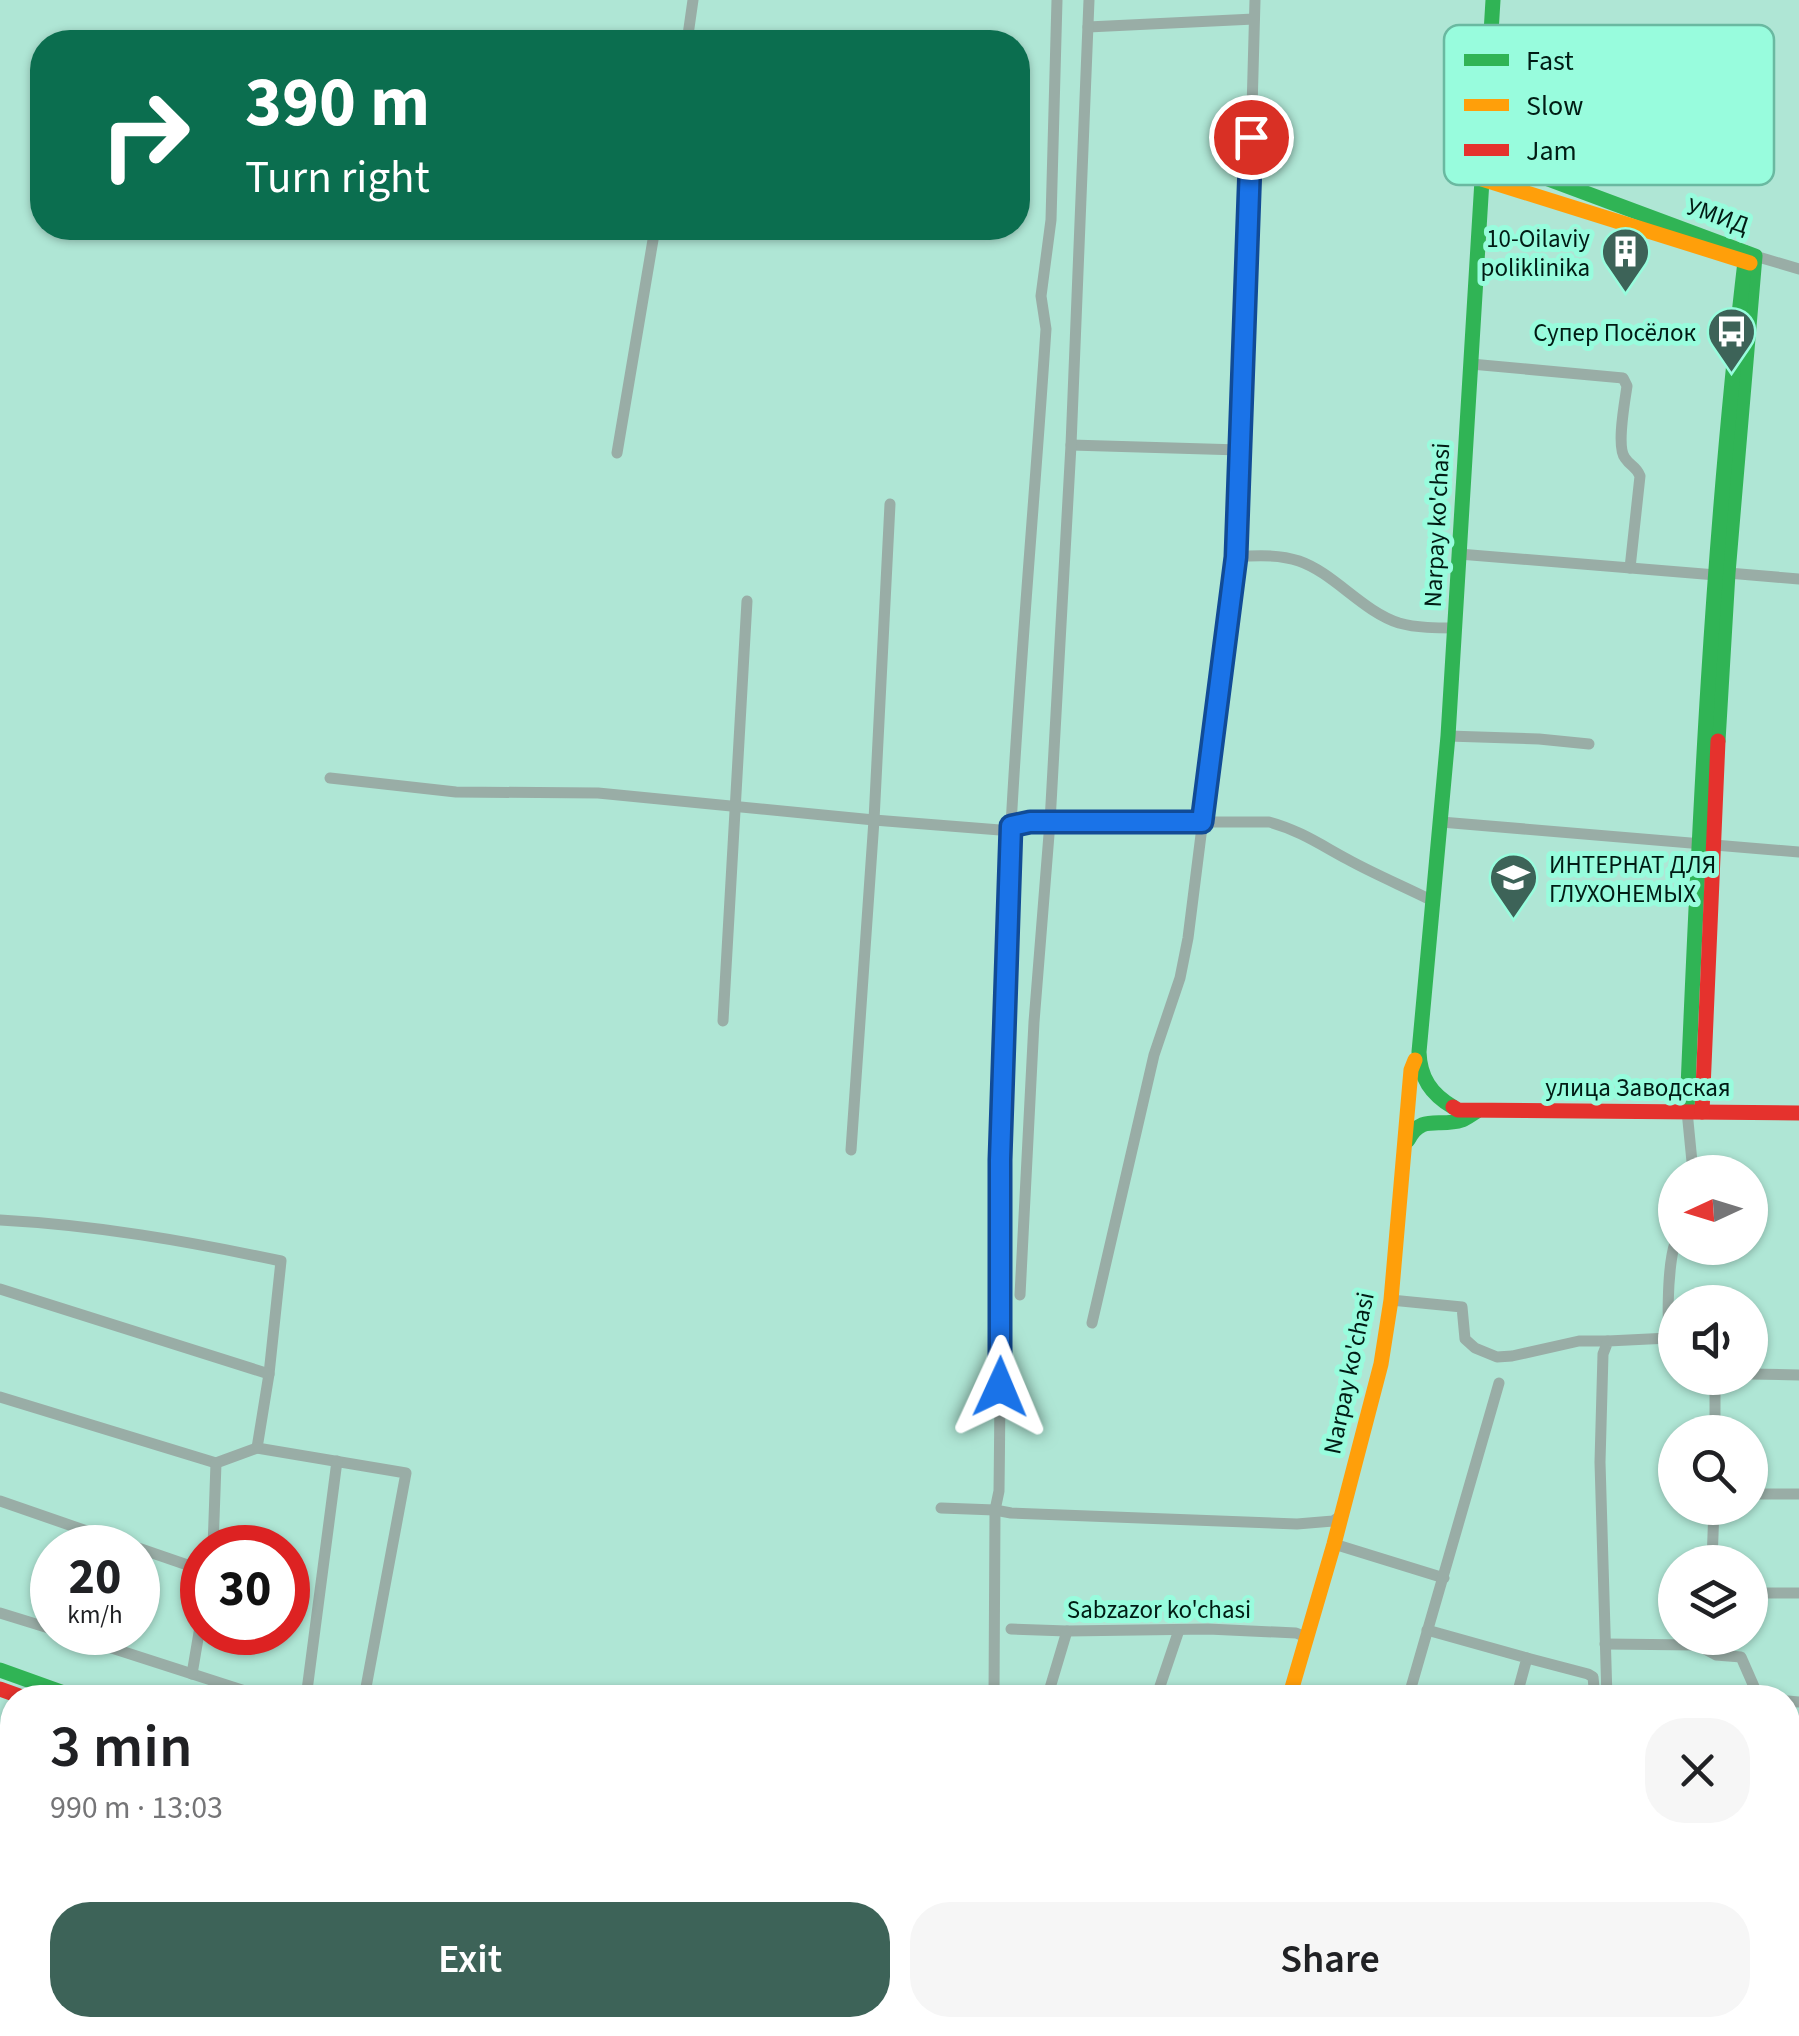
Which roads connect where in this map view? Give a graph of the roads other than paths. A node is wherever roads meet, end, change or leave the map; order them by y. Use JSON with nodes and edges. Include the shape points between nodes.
{"nodes":[{"id":1,"x":693,"y":0,"type":"edge"},
{"id":2,"x":1058,"y":0,"type":"edge"},
{"id":3,"x":1089,"y":0,"type":"edge"},
{"id":4,"x":1255,"y":0,"type":"edge"},
{"id":5,"x":1493,"y":0,"type":"edge"},
{"id":6,"x":1254,"y":19,"type":"junction"},
{"id":7,"x":1492,"y":25,"type":"edge"},
{"id":8,"x":1088,"y":27,"type":"junction"},
{"id":9,"x":689,"y":30,"type":"edge"},
{"id":10,"x":1482,"y":185,"type":"edge"},
{"id":11,"x":1503,"y":185,"type":"edge"},
{"id":12,"x":1561,"y":185,"type":"edge"},
{"id":13,"x":654,"y":240,"type":"edge"},
{"id":14,"x":1753,"y":258,"type":"junction"},
{"id":15,"x":1799,"y":270,"type":"edge"},
{"id":16,"x":1470,"y":364,"type":"junction"},
{"id":17,"x":1071,"y":446,"type":"junction"},
{"id":18,"x":1240,"y":450,"type":"junction"},
{"id":19,"x":617,"y":453,"type":"dead end"},
{"id":20,"x":890,"y":504,"type":"dead end"},
{"id":21,"x":1459,"y":554,"type":"junction"},
{"id":22,"x":1236,"y":557,"type":"junction"},
{"id":23,"x":1630,"y":568,"type":"junction"},
{"id":24,"x":1722,"y":574,"type":"junction"},
{"id":25,"x":1799,"y":579,"type":"edge"},
{"id":26,"x":747,"y":602,"type":"dead end"},
{"id":27,"x":1454,"y":628,"type":"junction"},
{"id":28,"x":1448,"y":736,"type":"junction"},
{"id":29,"x":1590,"y":744,"type":"dead end"},
{"id":30,"x":330,"y":778,"type":"dead end"},
{"id":31,"x":736,"y":806,"type":"junction"},
{"id":32,"x":874,"y":820,"type":"junction"},
{"id":33,"x":1050,"y":822,"type":"junction"},
{"id":34,"x":1202,"y":822,"type":"junction"},
{"id":35,"x":1441,"y":822,"type":"junction"},
{"id":36,"x":1011,"y":826,"type":"junction"},
{"id":37,"x":1705,"y":844,"type":"junction"},
{"id":38,"x":1799,"y":852,"type":"edge"},
{"id":39,"x":1431,"y":900,"type":"junction"},
{"id":40,"x":723,"y":1022,"type":"dead end"},
{"id":41,"x":1419,"y":1052,"type":"junction"},
{"id":42,"x":1434,"y":1094,"type":"joint"},
{"id":43,"x":1477,"y":1111,"type":"junction"},
{"id":44,"x":1695,"y":1112,"type":"junction"},
{"id":45,"x":1799,"y":1114,"type":"edge"},
{"id":46,"x":851,"y":1150,"type":"dead end"},
{"id":47,"x":1403,"y":1154,"type":"junction"},
{"id":48,"x":1694,"y":1155,"type":"edge"},
{"id":49,"x":0,"y":1220,"type":"edge"},
{"id":50,"x":0,"y":1290,"type":"edge"},
{"id":51,"x":1020,"y":1295,"type":"dead end"},
{"id":52,"x":1391,"y":1300,"type":"junction"},
{"id":53,"x":1092,"y":1323,"type":"dead end"},
{"id":54,"x":1658,"y":1339,"type":"edge"},
{"id":55,"x":1608,"y":1341,"type":"junction"},
{"id":56,"x":269,"y":1374,"type":"junction"},
{"id":57,"x":1768,"y":1375,"type":"edge"},
{"id":58,"x":1799,"y":1376,"type":"edge"},
{"id":59,"x":1499,"y":1383,"type":"dead end"},
{"id":60,"x":0,"y":1397,"type":"edge"},
{"id":61,"x":257,"y":1448,"type":"junction"},
{"id":62,"x":337,"y":1461,"type":"junction"},
{"id":63,"x":216,"y":1462,"type":"junction"},
{"id":64,"x":1768,"y":1494,"type":"edge"},
{"id":65,"x":1799,"y":1494,"type":"edge"},
{"id":66,"x":0,"y":1501,"type":"edge"},
{"id":67,"x":941,"y":1508,"type":"dead end"},
{"id":68,"x":995,"y":1510,"type":"junction"},
{"id":69,"x":1342,"y":1514,"type":"junction"},
{"id":70,"x":70,"y":1525,"type":"edge"},
{"id":71,"x":213,"y":1525,"type":"edge"},
{"id":72,"x":1334,"y":1544,"type":"junction"},
{"id":73,"x":1444,"y":1578,"type":"junction"},
{"id":74,"x":1768,"y":1593,"type":"edge"},
{"id":75,"x":1799,"y":1593,"type":"edge"},
{"id":76,"x":0,"y":1613,"type":"edge"},
{"id":77,"x":30,"y":1622,"type":"edge"},
{"id":78,"x":1011,"y":1628,"type":"dead end"},
{"id":79,"x":1178,"y":1630,"type":"junction"},
{"id":80,"x":1427,"y":1630,"type":"junction"},
{"id":81,"x":1066,"y":1632,"type":"junction"},
{"id":82,"x":1306,"y":1637,"type":"junction"},
{"id":83,"x":1605,"y":1644,"type":"junction"},
{"id":84,"x":133,"y":1655,"type":"edge"},
{"id":85,"x":195,"y":1655,"type":"edge"},
{"id":86,"x":1527,"y":1658,"type":"junction"},
{"id":87,"x":0,"y":1670,"type":"edge"},
{"id":88,"x":192,"y":1674,"type":"junction"},
{"id":89,"x":42,"y":1685,"type":"edge"},
{"id":90,"x":226,"y":1685,"type":"edge"},
{"id":91,"x":308,"y":1685,"type":"edge"},
{"id":92,"x":366,"y":1685,"type":"edge"},
{"id":93,"x":994,"y":1685,"type":"edge"},
{"id":94,"x":1050,"y":1685,"type":"edge"},
{"id":95,"x":1160,"y":1685,"type":"edge"},
{"id":96,"x":1293,"y":1685,"type":"edge"},
{"id":97,"x":1412,"y":1685,"type":"edge"},
{"id":98,"x":1520,"y":1685,"type":"edge"},
{"id":99,"x":1593,"y":1685,"type":"edge"},
{"id":100,"x":1607,"y":1685,"type":"edge"},
{"id":101,"x":1753,"y":1685,"type":"edge"}],
"edges":[{"from":1,"to":9,"type":"street"},
{"from":2,"to":36,"type":"street","via":[[1051,220],[1041,296],[1046,329]]},
{"from":3,"to":8,"type":"street"},
{"from":4,"to":6,"type":"street"},
{"from":5,"to":7,"type":"main road","name":"Narpay ko'chasi"},
{"from":6,"to":8,"type":"street"},
{"from":6,"to":18,"type":"street"},
{"from":8,"to":17,"type":"street"},
{"from":10,"to":16,"type":"main road","name":"Narpay ko'chasi"},
{"from":11,"to":14,"type":"main road","name":"УМИД"},
{"from":12,"to":14,"type":"main road","name":"УМИД"},
{"from":13,"to":19,"type":"street"},
{"from":14,"to":15,"type":"street","name":"УМИД"},
{"from":14,"to":24,"type":"main road","via":[[1730,385]]},
{"from":16,"to":21,"type":"main road","name":"Narpay ko'chasi"},
{"from":16,"to":23,"type":"street","via":[[1623,378],[1620,448],[1640,476]]},
{"from":17,"to":18,"type":"street"},
{"from":17,"to":33,"type":"street"},
{"from":18,"to":22,"type":"street"},
{"from":20,"to":32,"type":"street"},
{"from":21,"to":23,"type":"street"},
{"from":21,"to":27,"type":"main road","name":"Narpay ko'chasi"},
{"from":22,"to":27,"type":"street","via":[[1297,560],[1399,623]]},
{"from":22,"to":34,"type":"street"},
{"from":23,"to":24,"type":"street"},
{"from":24,"to":25,"type":"street"},
{"from":24,"to":37,"type":"main road"},
{"from":26,"to":31,"type":"street"},
{"from":27,"to":28,"type":"main road","name":"Narpay ko'chasi"},
{"from":28,"to":29,"type":"street"},
{"from":28,"to":35,"type":"main road","name":"Narpay ko'chasi"},
{"from":30,"to":31,"type":"street","via":[[456,792],[598,794]]},
{"from":31,"to":32,"type":"street"},
{"from":31,"to":40,"type":"street"},
{"from":32,"to":36,"type":"street"},
{"from":32,"to":46,"type":"street"},
{"from":33,"to":34,"type":"street"},
{"from":33,"to":36,"type":"street"},
{"from":33,"to":51,"type":"street"},
{"from":34,"to":39,"type":"street","via":[[1291,828]]},
{"from":34,"to":53,"type":"street","via":[[1180,978],[1154,1055]]},
{"from":35,"to":37,"type":"street"},
{"from":35,"to":39,"type":"main road","name":"Narpay ko'chasi"},
{"from":36,"to":68,"type":"street"},
{"from":37,"to":38,"type":"street"},
{"from":37,"to":44,"type":"main road"},
{"from":39,"to":41,"type":"main road","name":"Narpay ko'chasi"},
{"from":41,"to":42,"type":"main road","name":"Narpay ko'chasi","via":[[1422,1080]]},
{"from":41,"to":47,"type":"main road","name":"Narpay ko'chasi","via":[[1411,1070]]},
{"from":42,"to":43,"type":"main road","name":"улица Заводская","via":[[1458,1110]]},
{"from":43,"to":44,"type":"main road","name":"улица Заводская"},
{"from":43,"to":47,"type":"main road","name":"улица Заводская","via":[[1464,1120],[1417,1126]]},
{"from":44,"to":45,"type":"main road","name":"улица Заводская"},
{"from":44,"to":48,"type":"street"},
{"from":47,"to":52,"type":"main road","name":"Narpay ko'chasi"},
{"from":49,"to":56,"type":"street","via":[[176,1239],[281,1261]]},
{"from":50,"to":56,"type":"street"},
{"from":52,"to":55,"type":"street","via":[[1462,1307],[1465,1339],[1497,1357]]},
{"from":52,"to":69,"type":"main road","name":"Narpay ko'chasi"},
{"from":54,"to":55,"type":"street"},
{"from":55,"to":83,"type":"street","via":[[1600,1462]]},
{"from":56,"to":61,"type":"street"},
{"from":57,"to":58,"type":"street"},
{"from":59,"to":73,"type":"street"},
{"from":60,"to":63,"type":"street"},
{"from":61,"to":62,"type":"street"},
{"from":61,"to":63,"type":"street"},
{"from":62,"to":91,"type":"street"},
{"from":62,"to":92,"type":"street","via":[[406,1473]]},
{"from":63,"to":71,"type":"street"},
{"from":64,"to":65,"type":"street"},
{"from":66,"to":70,"type":"street"},
{"from":67,"to":68,"type":"street"},
{"from":68,"to":69,"type":"street","via":[[1297,1524]]},
{"from":68,"to":93,"type":"street"},
{"from":69,"to":72,"type":"main road","name":"Narpay ko'chasi"},
{"from":72,"to":73,"type":"street"},
{"from":72,"to":82,"type":"main road","name":"Narpay ko'chasi"},
{"from":73,"to":80,"type":"street"},
{"from":74,"to":75,"type":"street"},
{"from":76,"to":77,"type":"street"},
{"from":78,"to":81,"type":"street","name":"Sabzazor ko'chasi"},
{"from":79,"to":81,"type":"street","name":"Sabzazor ko'chasi"},
{"from":79,"to":82,"type":"street","name":"Sabzazor ko'chasi"},
{"from":79,"to":95,"type":"street"},
{"from":80,"to":86,"type":"street"},
{"from":80,"to":97,"type":"street"},
{"from":81,"to":94,"type":"street"},
{"from":82,"to":96,"type":"main road","name":"Narpay ko'chasi"},
{"from":83,"to":100,"type":"street"},
{"from":83,"to":101,"type":"street","via":[[1697,1645],[1716,1656],[1741,1657]]},
{"from":84,"to":88,"type":"street"},
{"from":85,"to":88,"type":"street"},
{"from":86,"to":98,"type":"street"},
{"from":86,"to":99,"type":"street","via":[[1588,1674]]},
{"from":87,"to":89,"type":"main road"},
{"from":88,"to":90,"type":"street"}]}
